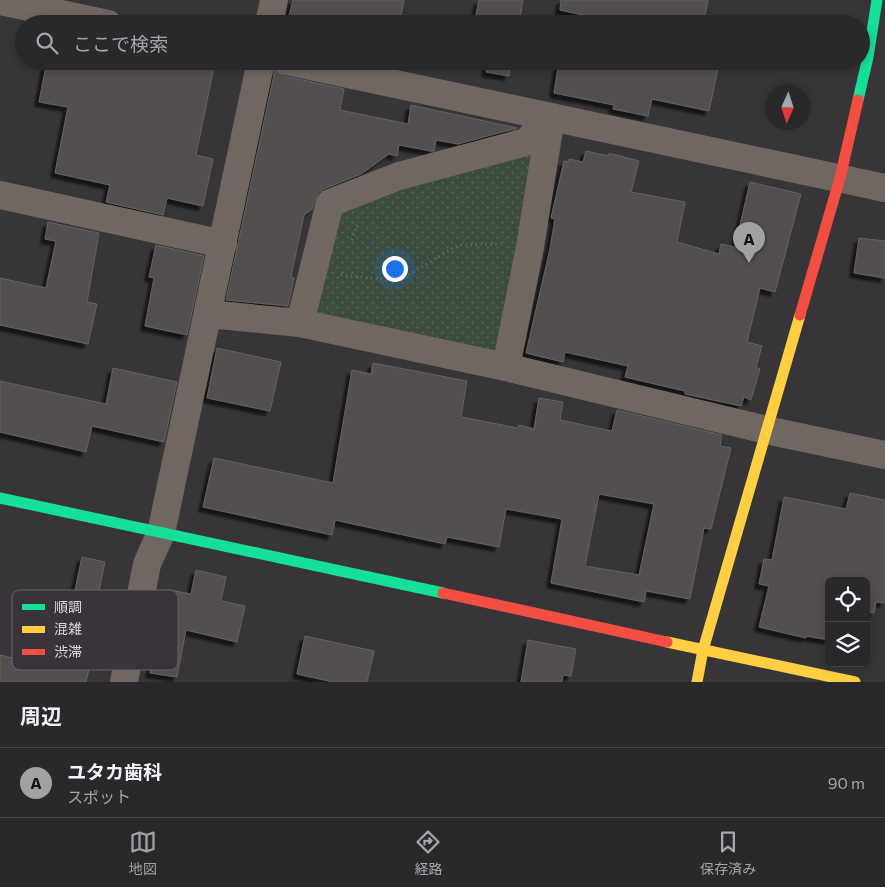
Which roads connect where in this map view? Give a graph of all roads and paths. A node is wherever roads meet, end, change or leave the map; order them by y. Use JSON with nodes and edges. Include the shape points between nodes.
{"nodes":[{"id":1,"x":274,"y":0,"type":"edge"},
{"id":2,"x":877,"y":0,"type":"edge"},
{"id":3,"x":0,"y":1,"type":"edge"},
{"id":4,"x":66,"y":15,"type":"edge"},
{"id":5,"x":271,"y":15,"type":"edge"},
{"id":6,"x":870,"y":44,"type":"edge"},
{"id":7,"x":259,"y":70,"type":"edge"},
{"id":8,"x":329,"y":70,"type":"edge"},
{"id":9,"x":865,"y":70,"type":"edge"},
{"id":10,"x":551,"y":117,"type":"junction"},
{"id":11,"x":840,"y":178,"type":"junction"},
{"id":12,"x":885,"y":188,"type":"edge"},
{"id":13,"x":0,"y":195,"type":"edge"},
{"id":14,"x":359,"y":221,"type":"dead end"},
{"id":15,"x":223,"y":244,"type":"junction"},
{"id":16,"x":509,"y":244,"type":"dead end"},
{"id":17,"x":348,"y":248,"type":"dead end"},
{"id":18,"x":342,"y":266,"type":"dead end"},
{"id":19,"x":209,"y":314,"type":"junction"},
{"id":20,"x":300,"y":323,"type":"junction"},
{"id":21,"x":506,"y":367,"type":"junction"},
{"id":22,"x":766,"y":430,"type":"junction"},
{"id":23,"x":885,"y":455,"type":"edge"},
{"id":24,"x":0,"y":498,"type":"edge"},
{"id":25,"x":161,"y":533,"type":"junction"},
{"id":26,"x":142,"y":590,"type":"edge"},
{"id":27,"x":703,"y":650,"type":"junction"},
{"id":28,"x":697,"y":682,"type":"edge"},
{"id":29,"x":855,"y":682,"type":"edge"}],
"edges":[{"from":1,"to":5,"type":"street"},
{"from":2,"to":6,"type":"street"},
{"from":3,"to":4,"type":"street"},
{"from":7,"to":15,"type":"street"},
{"from":8,"to":10,"type":"street"},
{"from":9,"to":11,"type":"street"},
{"from":10,"to":11,"type":"street"},
{"from":10,"to":20,"type":"street","via":[[526,142],[399,176],[330,203]]},
{"from":10,"to":21,"type":"street"},
{"from":11,"to":12,"type":"street"},
{"from":11,"to":22,"type":"street"},
{"from":13,"to":15,"type":"street"},
{"from":14,"to":17,"type":"path"},
{"from":15,"to":19,"type":"street"},
{"from":16,"to":18,"type":"path","via":[[458,245],[399,281],[338,275]]},
{"from":19,"to":20,"type":"street"},
{"from":19,"to":25,"type":"street"},
{"from":20,"to":21,"type":"street"},
{"from":21,"to":22,"type":"street"},
{"from":22,"to":23,"type":"street"},
{"from":22,"to":27,"type":"street"},
{"from":24,"to":25,"type":"street"},
{"from":25,"to":26,"type":"street","via":[[147,564]]},
{"from":25,"to":27,"type":"street"},
{"from":27,"to":28,"type":"street"},
{"from":27,"to":29,"type":"street"}]}
